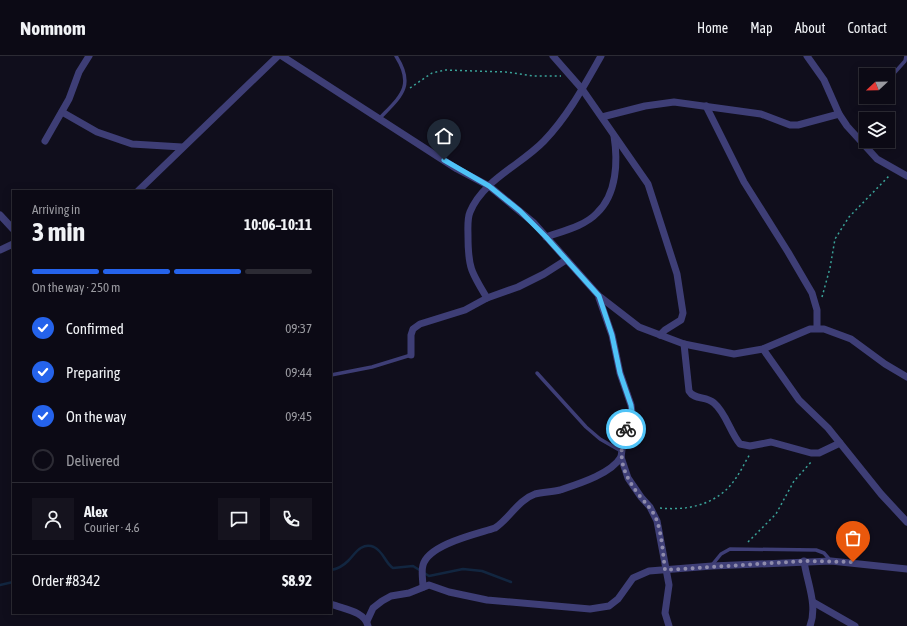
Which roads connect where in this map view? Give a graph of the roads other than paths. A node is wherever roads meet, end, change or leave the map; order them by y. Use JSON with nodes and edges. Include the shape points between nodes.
{"nodes":[{"id":1,"x":89,"y":56,"type":"edge"},
{"id":2,"x":278,"y":56,"type":"edge"},
{"id":3,"x":282,"y":56,"type":"edge"},
{"id":4,"x":396,"y":56,"type":"edge"},
{"id":5,"x":553,"y":56,"type":"edge"},
{"id":6,"x":601,"y":56,"type":"edge"},
{"id":7,"x":807,"y":56,"type":"edge"},
{"id":8,"x":906,"y":56,"type":"edge"},
{"id":9,"x":895,"y":73,"type":"edge"},
{"id":10,"x":582,"y":89,"type":"junction"},
{"id":11,"x":706,"y":106,"type":"junction"},
{"id":12,"x":62,"y":112,"type":"junction"},
{"id":13,"x":839,"y":114,"type":"junction"},
{"id":14,"x":602,"y":117,"type":"junction"},
{"id":15,"x":380,"y":118,"type":"junction"},
{"id":16,"x":614,"y":135,"type":"junction"},
{"id":17,"x":45,"y":141,"type":"dead end"},
{"id":18,"x":182,"y":147,"type":"junction"},
{"id":19,"x":907,"y":176,"type":"edge"},
{"id":20,"x":489,"y":186,"type":"junction"},
{"id":21,"x":139,"y":190,"type":"edge"},
{"id":22,"x":0,"y":216,"type":"edge"},
{"id":23,"x":12,"y":228,"type":"edge"},
{"id":24,"x":546,"y":237,"type":"junction"},
{"id":25,"x":12,"y":244,"type":"edge"},
{"id":26,"x":0,"y":250,"type":"edge"},
{"id":27,"x":566,"y":260,"type":"junction"},
{"id":28,"x":599,"y":296,"type":"junction"},
{"id":29,"x":487,"y":298,"type":"junction"},
{"id":30,"x":817,"y":328,"type":"junction"},
{"id":31,"x":660,"y":335,"type":"junction"},
{"id":32,"x":684,"y":344,"type":"junction"},
{"id":33,"x":763,"y":349,"type":"junction"},
{"id":34,"x":411,"y":355,"type":"joint"},
{"id":35,"x":537,"y":373,"type":"dead end"},
{"id":36,"x":332,"y":375,"type":"edge"},
{"id":37,"x":907,"y":377,"type":"edge"},
{"id":38,"x":840,"y":443,"type":"junction"},
{"id":39,"x":621,"y":454,"type":"junction"},
{"id":40,"x":907,"y":522,"type":"edge"},
{"id":41,"x":804,"y":561,"type":"junction"},
{"id":42,"x":831,"y":561,"type":"junction"},
{"id":43,"x":712,"y":566,"type":"junction"},
{"id":44,"x":907,"y":569,"type":"edge"},
{"id":45,"x":665,"y":570,"type":"junction"},
{"id":46,"x":423,"y":587,"type":"junction"},
{"id":47,"x":813,"y":602,"type":"junction"},
{"id":48,"x":332,"y":604,"type":"edge"},
{"id":49,"x":367,"y":624,"type":"edge"},
{"id":50,"x":669,"y":626,"type":"edge"},
{"id":51,"x":810,"y":626,"type":"edge"},
{"id":52,"x":855,"y":626,"type":"edge"}],
"edges":[{"from":1,"to":12,"type":"street","via":[[79,72]]},
{"from":2,"to":18,"type":"street"},
{"from":3,"to":15,"type":"street"},
{"from":4,"to":15,"type":"lane","via":[[405,75],[406,85],[402,94]]},
{"from":5,"to":10,"type":"street"},
{"from":6,"to":10,"type":"street"},
{"from":7,"to":13,"type":"street","via":[[824,80]]},
{"from":8,"to":9,"type":"lane","via":[[905,62]]},
{"from":10,"to":14,"type":"street"},
{"from":10,"to":20,"type":"street","via":[[560,124],[543,142]]},
{"from":11,"to":13,"type":"street","via":[[761,114],[790,125]]},
{"from":11,"to":14,"type":"street","via":[[658,103]]},
{"from":11,"to":30,"type":"street","via":[[744,182],[812,293],[817,310]]},
{"from":12,"to":17,"type":"street"},
{"from":12,"to":18,"type":"street","via":[[97,132],[132,144]]},
{"from":13,"to":19,"type":"street","via":[[877,159]]},
{"from":14,"to":16,"type":"street"},
{"from":15,"to":20,"type":"street","via":[[457,169]]},
{"from":16,"to":24,"type":"street","via":[[616,171],[605,202],[598,213],[588,220]]},
{"from":16,"to":31,"type":"street","via":[[648,184],[677,274],[683,317]]},
{"from":18,"to":21,"type":"street"},
{"from":20,"to":24,"type":"street","via":[[520,211]]},
{"from":20,"to":29,"type":"street","via":[[470,212],[468,222],[469,266]]},
{"from":22,"to":23,"type":"street"},
{"from":24,"to":27,"type":"street"},
{"from":25,"to":26,"type":"street"},
{"from":27,"to":28,"type":"street"},
{"from":27,"to":29,"type":"street","via":[[530,282]]},
{"from":28,"to":31,"type":"street","via":[[639,327]]},
{"from":28,"to":39,"type":"street","via":[[632,412]]},
{"from":29,"to":34,"type":"street","via":[[465,310],[420,324],[413,329]]},
{"from":30,"to":33,"type":"street","via":[[796,334]]},
{"from":30,"to":37,"type":"street","via":[[850,339]]},
{"from":31,"to":32,"type":"street"},
{"from":32,"to":33,"type":"street","via":[[734,354]]},
{"from":32,"to":38,"type":"street","via":[[687,386],[690,393],[713,402],[740,444],[745,446],[771,442],[819,453]]},
{"from":33,"to":38,"type":"street","via":[[799,400]]},
{"from":34,"to":36,"type":"lane","via":[[372,367]]},
{"from":35,"to":39,"type":"lane","via":[[586,427]]},
{"from":38,"to":40,"type":"street"},
{"from":39,"to":45,"type":"street","via":[[628,478],[650,507],[659,531]]},
{"from":39,"to":46,"type":"street","via":[[610,470],[560,490],[535,494],[527,498],[495,528],[437,549],[426,558],[423,565]]},
{"from":41,"to":42,"type":"street"},
{"from":41,"to":43,"type":"street"},
{"from":41,"to":47,"type":"street"},
{"from":42,"to":43,"type":"lane","via":[[816,550],[730,549]]},
{"from":42,"to":44,"type":"street"},
{"from":43,"to":45,"type":"street"},
{"from":45,"to":46,"type":"street","via":[[640,574],[633,578],[618,599],[600,609],[487,600],[448,592],[434,586]]},
{"from":45,"to":50,"type":"street","via":[[669,585],[665,613]]},
{"from":46,"to":49,"type":"street","via":[[382,601],[373,608]]},
{"from":47,"to":51,"type":"street"},
{"from":47,"to":52,"type":"street"},
{"from":48,"to":49,"type":"street","via":[[360,614]]}]}
